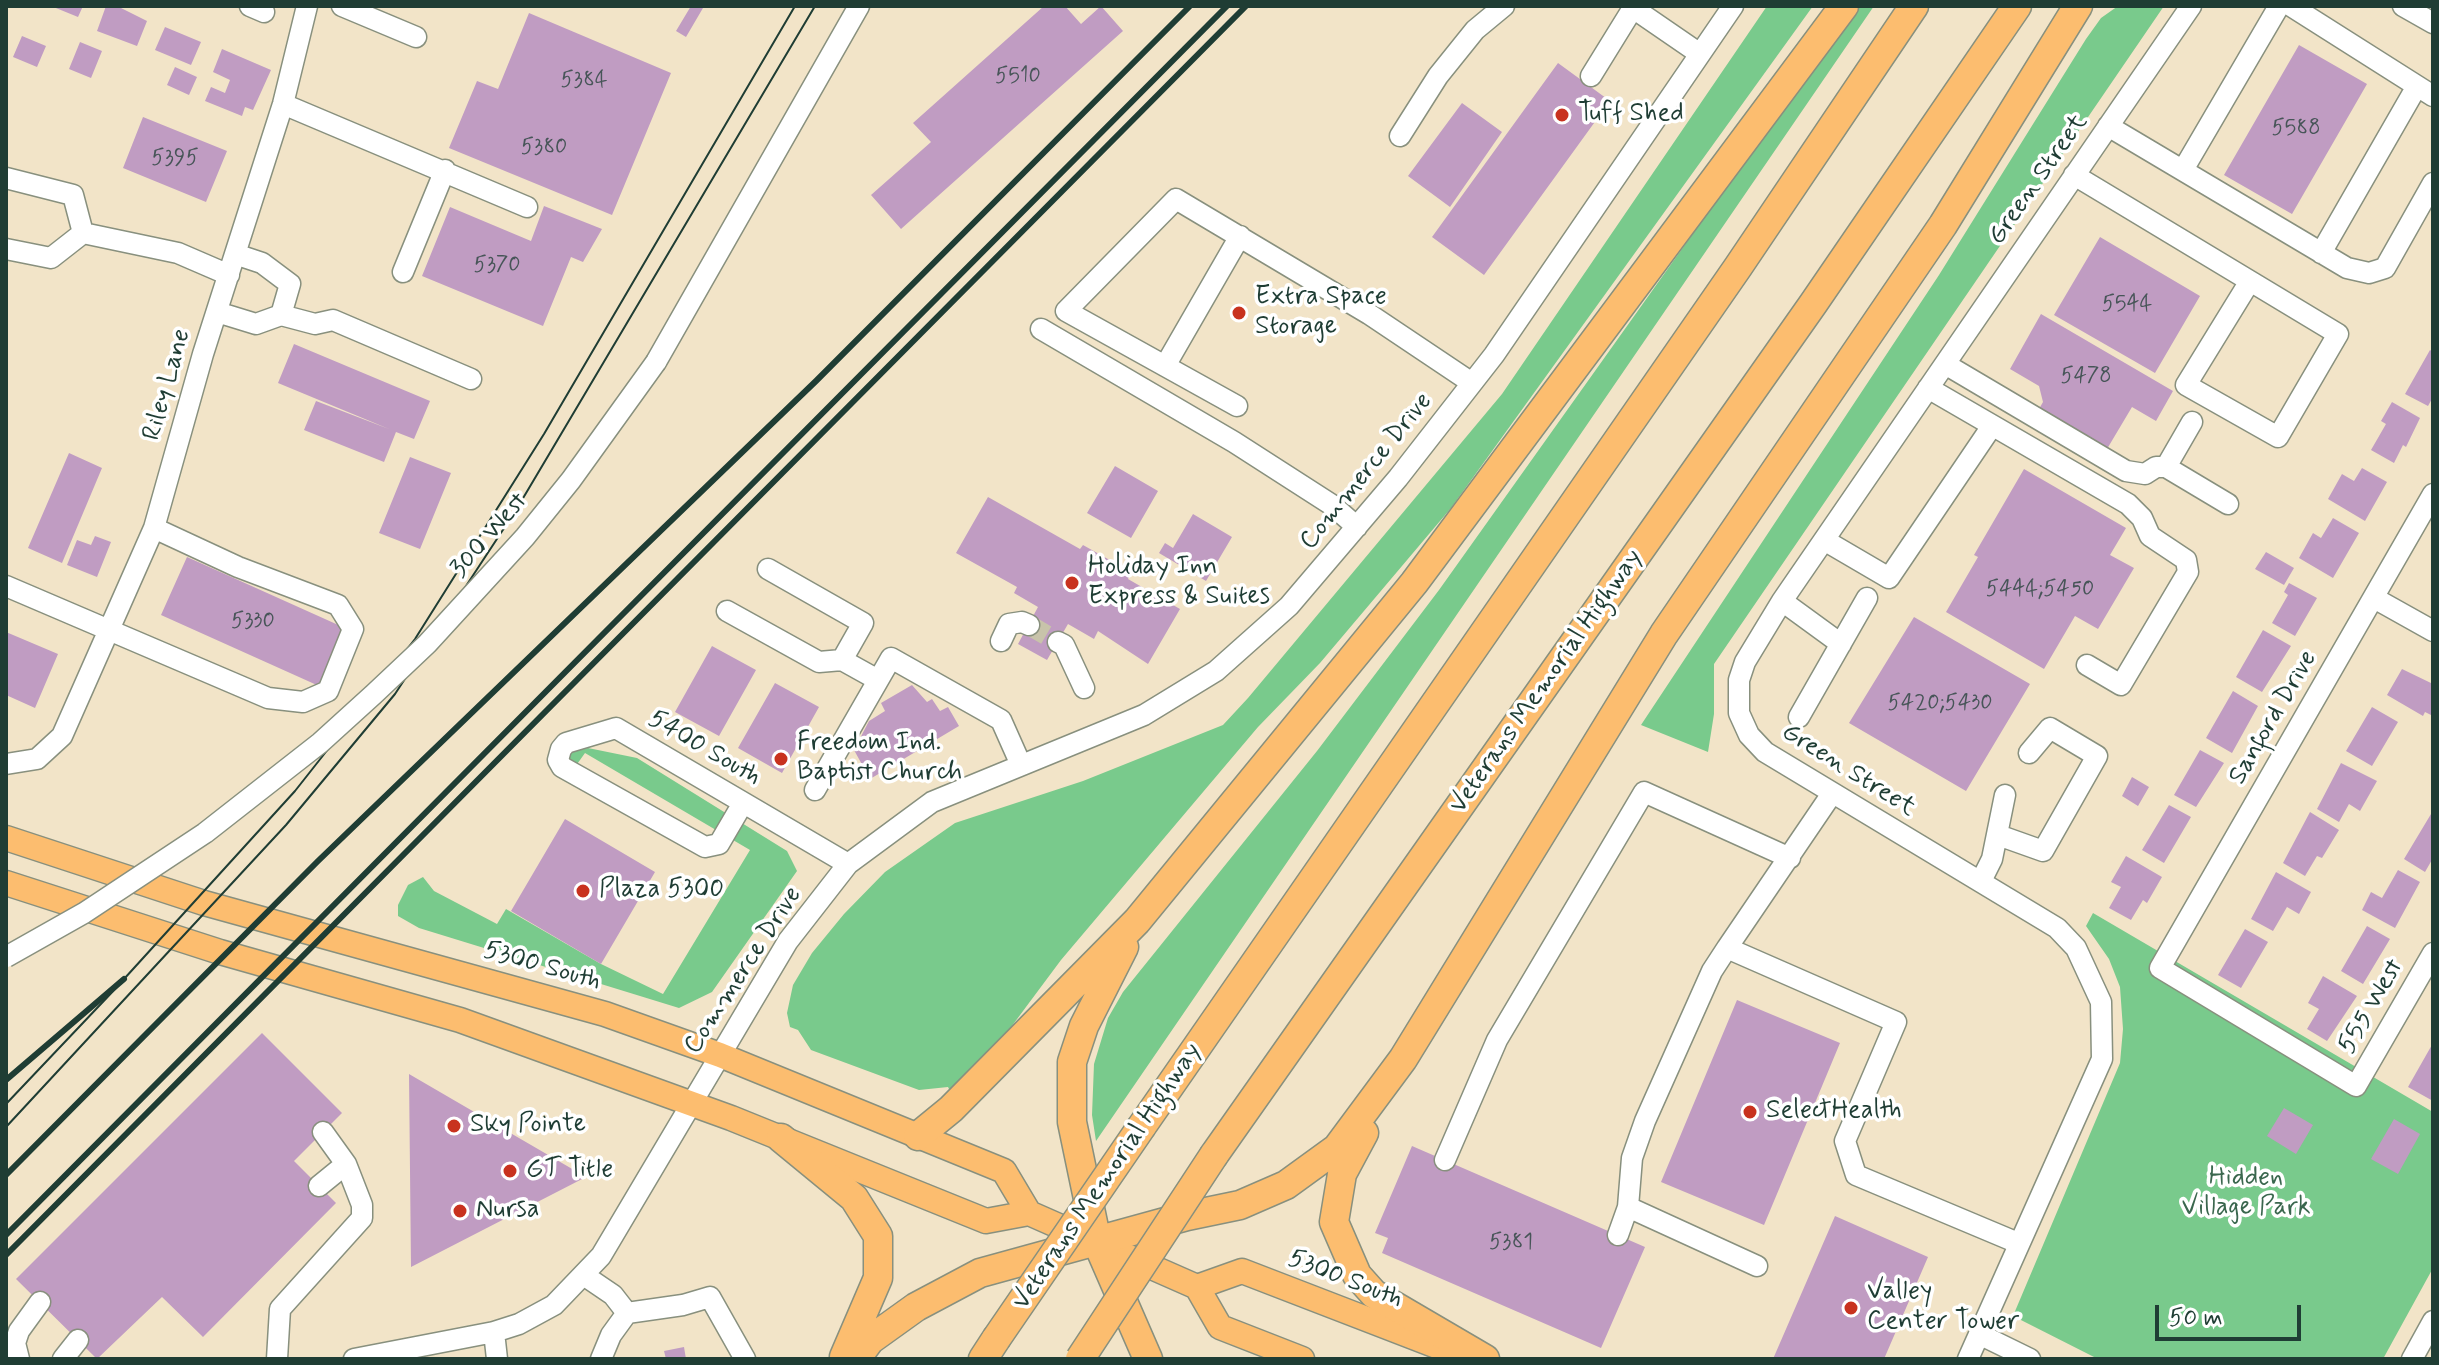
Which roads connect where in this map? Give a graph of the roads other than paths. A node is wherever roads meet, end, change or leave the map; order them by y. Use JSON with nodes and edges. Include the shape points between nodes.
{"nodes":[{"id":1,"x":307,"y":6,"type":"edge"},
{"id":2,"x":342,"y":6,"type":"edge"},
{"id":3,"x":859,"y":6,"type":"edge"},
{"id":4,"x":1504,"y":6,"type":"edge"},
{"id":5,"x":1733,"y":6,"type":"edge"},
{"id":6,"x":1844,"y":6,"type":"edge"},
{"id":7,"x":1914,"y":6,"type":"edge"},
{"id":8,"x":2017,"y":6,"type":"edge"},
{"id":9,"x":2078,"y":6,"type":"edge"},
{"id":10,"x":2191,"y":6,"type":"edge"},
{"id":11,"x":2279,"y":6,"type":"edge"},
{"id":12,"x":2291,"y":6,"type":"edge"},
{"id":13,"x":2403,"y":6,"type":"edge"},
{"id":14,"x":1634,"y":7,"type":"edge"},
{"id":15,"x":2433,"y":23,"type":"edge"},
{"id":16,"x":416,"y":37,"type":"dead end"},
{"id":17,"x":1700,"y":54,"type":"junction"},
{"id":18,"x":1591,"y":76,"type":"dead end"},
{"id":19,"x":2425,"y":91,"type":"edge"},
{"id":20,"x":283,"y":104,"type":"junction"},
{"id":21,"x":2108,"y":126,"type":"junction"},
{"id":22,"x":1400,"y":136,"type":"dead end"},
{"id":23,"x":445,"y":170,"type":"junction"},
{"id":24,"x":2183,"y":170,"type":"junction"},
{"id":25,"x":2074,"y":175,"type":"junction"},
{"id":26,"x":6,"y":178,"type":"edge"},
{"id":27,"x":2433,"y":183,"type":"edge"},
{"id":28,"x":527,"y":207,"type":"dead end"},
{"id":29,"x":83,"y":233,"type":"junction"},
{"id":30,"x":1240,"y":236,"type":"junction"},
{"id":31,"x":6,"y":249,"type":"edge"},
{"id":32,"x":2321,"y":253,"type":"junction"},
{"id":33,"x":235,"y":254,"type":"junction"},
{"id":34,"x":403,"y":272,"type":"dead end"},
{"id":35,"x":229,"y":275,"type":"junction"},
{"id":36,"x":2250,"y":281,"type":"junction"},
{"id":37,"x":217,"y":312,"type":"junction"},
{"id":38,"x":281,"y":315,"type":"junction"},
{"id":39,"x":1041,"y":329,"type":"dead end"},
{"id":40,"x":1945,"y":364,"type":"junction"},
{"id":41,"x":1165,"y":366,"type":"junction"},
{"id":42,"x":471,"y":379,"type":"dead end"},
{"id":43,"x":1472,"y":383,"type":"junction"},
{"id":44,"x":1928,"y":388,"type":"junction"},
{"id":45,"x":1237,"y":406,"type":"dead end"},
{"id":46,"x":2192,"y":422,"type":"dead end"},
{"id":47,"x":1992,"y":426,"type":"junction"},
{"id":48,"x":2166,"y":467,"type":"junction"},
{"id":49,"x":2433,"y":494,"type":"edge"},
{"id":50,"x":2228,"y":504,"type":"dead end"},
{"id":51,"x":1357,"y":527,"type":"junction"},
{"id":52,"x":154,"y":528,"type":"junction"},
{"id":53,"x":1824,"y":540,"type":"junction"},
{"id":54,"x":768,"y":569,"type":"dead end"},
{"id":55,"x":6,"y":586,"type":"edge"},
{"id":56,"x":1867,"y":598,"type":"dead end"},
{"id":57,"x":2374,"y":598,"type":"junction"},
{"id":58,"x":1782,"y":601,"type":"junction"},
{"id":59,"x":727,"y":611,"type":"dead end"},
{"id":60,"x":1029,"y":625,"type":"dead end"},
{"id":61,"x":110,"y":629,"type":"junction"},
{"id":62,"x":2433,"y":631,"type":"edge"},
{"id":63,"x":1001,"y":641,"type":"dead end"},
{"id":64,"x":1058,"y":642,"type":"tunnel mouth"},
{"id":65,"x":1841,"y":644,"type":"junction"},
{"id":66,"x":842,"y":660,"type":"junction"},
{"id":67,"x":2087,"y":665,"type":"dead end"},
{"id":68,"x":878,"y":680,"type":"junction"},
{"id":69,"x":1084,"y":688,"type":"dead end"},
{"id":70,"x":1799,"y":717,"type":"dead end"},
{"id":71,"x":2029,"y":753,"type":"dead end"},
{"id":72,"x":6,"y":764,"type":"edge"},
{"id":73,"x":1021,"y":765,"type":"junction"},
{"id":74,"x":815,"y":790,"type":"dead end"},
{"id":75,"x":1831,"y":795,"type":"junction"},
{"id":76,"x":2005,"y":795,"type":"dead end"},
{"id":77,"x":743,"y":803,"type":"junction"},
{"id":78,"x":1998,"y":835,"type":"junction"},
{"id":79,"x":6,"y":838,"type":"edge"},
{"id":80,"x":1790,"y":858,"type":"junction"},
{"id":81,"x":848,"y":864,"type":"junction"},
{"id":82,"x":1981,"y":881,"type":"junction"},
{"id":83,"x":6,"y":883,"type":"edge"},
{"id":84,"x":1137,"y":921,"type":"junction"},
{"id":85,"x":1727,"y":948,"type":"junction"},
{"id":86,"x":6,"y":957,"type":"edge"},
{"id":87,"x":2431,"y":963,"type":"edge"},
{"id":88,"x":720,"y":1055,"type":"junction"},
{"id":89,"x":1403,"y":1059,"type":"junction"},
{"id":90,"x":2356,"y":1086,"type":"joint"},
{"id":91,"x":690,"y":1104,"type":"junction"},
{"id":92,"x":323,"y":1132,"type":"dead end"},
{"id":93,"x":918,"y":1136,"type":"junction"},
{"id":94,"x":781,"y":1138,"type":"junction"},
{"id":95,"x":1445,"y":1160,"type":"dead end"},
{"id":96,"x":346,"y":1164,"type":"junction"},
{"id":97,"x":319,"y":1186,"type":"dead end"},
{"id":98,"x":1628,"y":1207,"type":"junction"},
{"id":99,"x":1029,"y":1213,"type":"junction"},
{"id":100,"x":1618,"y":1235,"type":"dead end"},
{"id":101,"x":1097,"y":1242,"type":"junction"},
{"id":102,"x":2018,"y":1243,"type":"junction"},
{"id":103,"x":1757,"y":1266,"type":"dead end"},
{"id":104,"x":585,"y":1276,"type":"junction"},
{"id":105,"x":1197,"y":1287,"type":"junction"},
{"id":106,"x":40,"y":1302,"type":"dead end"},
{"id":107,"x":627,"y":1313,"type":"junction"},
{"id":108,"x":2433,"y":1321,"type":"edge"},
{"id":109,"x":494,"y":1332,"type":"junction"},
{"id":110,"x":1979,"y":1334,"type":"junction"},
{"id":111,"x":78,"y":1340,"type":"dead end"},
{"id":112,"x":990,"y":1349,"type":"edge"},
{"id":113,"x":438,"y":1351,"type":"edge"},
{"id":114,"x":19,"y":1359,"type":"edge"},
{"id":115,"x":63,"y":1359,"type":"edge"},
{"id":116,"x":277,"y":1359,"type":"edge"},
{"id":117,"x":354,"y":1359,"type":"edge"},
{"id":118,"x":497,"y":1359,"type":"edge"},
{"id":119,"x":601,"y":1359,"type":"edge"},
{"id":120,"x":745,"y":1359,"type":"edge"},
{"id":121,"x":843,"y":1359,"type":"edge"},
{"id":122,"x":856,"y":1359,"type":"edge"},
{"id":123,"x":1080,"y":1359,"type":"edge"},
{"id":124,"x":1148,"y":1359,"type":"edge"},
{"id":125,"x":1302,"y":1359,"type":"edge"},
{"id":126,"x":1472,"y":1359,"type":"edge"},
{"id":127,"x":1485,"y":1359,"type":"edge"},
{"id":128,"x":1968,"y":1359,"type":"edge"},
{"id":129,"x":2030,"y":1359,"type":"edge"},
{"id":130,"x":2412,"y":1359,"type":"edge"}],
"edges":[{"from":1,"to":20,"type":"street","name":"Riley Lane"},
{"from":2,"to":16,"type":"street"},
{"from":3,"to":86,"type":"street","name":"300 West","bridge":true,"via":[[656,362],[525,537],[427,644],[286,771],[205,833]]},
{"from":4,"to":22,"type":"street","via":[[1475,30],[1438,76]]},
{"from":5,"to":17,"type":"street","name":"Commerce Drive"},
{"from":6,"to":84,"type":"highway","via":[[1414,583]]},
{"from":7,"to":112,"type":"highway","name":"Veterans Memorial Highway","bridge":true},
{"from":8,"to":123,"type":"highway","name":"Veterans Memorial Highway","bridge":true,"via":[[1214,1155]]},
{"from":9,"to":89,"type":"highway","via":[[1943,225],[1664,634]]},
{"from":10,"to":21,"type":"street","name":"Green Street"},
{"from":11,"to":24,"type":"street"},
{"from":12,"to":19,"type":"street"},
{"from":13,"to":15,"type":"street"},
{"from":14,"to":17,"type":"street"},
{"from":14,"to":18,"type":"street"},
{"from":17,"to":43,"type":"street","name":"Commerce Drive"},
{"from":19,"to":32,"type":"street"},
{"from":20,"to":23,"type":"street"},
{"from":20,"to":33,"type":"street","name":"Riley Lane"},
{"from":21,"to":24,"type":"street"},
{"from":21,"to":25,"type":"street","name":"Green Street"},
{"from":23,"to":28,"type":"street"},
{"from":23,"to":34,"type":"street"},
{"from":24,"to":32,"type":"street"},
{"from":25,"to":36,"type":"street"},
{"from":25,"to":40,"type":"street","name":"Green Street"},
{"from":26,"to":29,"type":"street","via":[[73,195]]},
{"from":27,"to":32,"type":"street","via":[[2385,268],[2369,273],[2347,268]]},
{"from":29,"to":31,"type":"street","via":[[51,258]]},
{"from":29,"to":35,"type":"street","via":[[178,253]]},
{"from":30,"to":41,"type":"street"},
{"from":30,"to":41,"type":"street","via":[[1176,199],[1066,311]]},
{"from":30,"to":43,"type":"street"},
{"from":33,"to":35,"type":"street","name":"Riley Lane"},
{"from":33,"to":38,"type":"street","via":[[262,263],[290,284]]},
{"from":35,"to":37,"type":"street","name":"Riley Lane"},
{"from":36,"to":36,"type":"street","via":[[2338,334],[2278,437],[2186,385]]},
{"from":37,"to":38,"type":"street","via":[[256,324]]},
{"from":37,"to":52,"type":"street","name":"Riley Lane"},
{"from":38,"to":42,"type":"street","via":[[315,324],[333,320]]},
{"from":39,"to":51,"type":"street","via":[[1234,442]]},
{"from":40,"to":44,"type":"street","name":"Green Street"},
{"from":40,"to":48,"type":"street","via":[[2126,471],[2145,474]]},
{"from":41,"to":45,"type":"street"},
{"from":43,"to":51,"type":"street","name":"Commerce Drive"},
{"from":44,"to":47,"type":"street"},
{"from":44,"to":53,"type":"street","name":"Green Street"},
{"from":46,"to":48,"type":"street"},
{"from":47,"to":53,"type":"street","via":[[1889,578]]},
{"from":47,"to":67,"type":"street","via":[[2128,504],[2150,536],[2186,560],[2188,572],[2121,685]]},
{"from":48,"to":50,"type":"street"},
{"from":49,"to":57,"type":"street","name":"Sanford Drive"},
{"from":51,"to":73,"type":"street","name":"Commerce Drive","via":[[1289,606],[1216,671],[1144,715]]},
{"from":52,"to":61,"type":"street","name":"Riley Lane"},
{"from":52,"to":61,"type":"street","via":[[338,605],[353,629],[328,691],[303,702],[268,698]]},
{"from":53,"to":58,"type":"street","name":"Green Street"},
{"from":54,"to":66,"type":"street","via":[[863,623]]},
{"from":55,"to":61,"type":"street"},
{"from":56,"to":65,"type":"street"},
{"from":57,"to":62,"type":"street"},
{"from":57,"to":90,"type":"street","name":"Sanford Drive","via":[[2160,968]]},
{"from":58,"to":65,"type":"street"},
{"from":58,"to":75,"type":"street","name":"Green Street","via":[[1745,662],[1739,713],[1765,752]]},
{"from":59,"to":66,"type":"street","via":[[819,662]]},
{"from":60,"to":63,"type":"street","via":[[1009,624]]},
{"from":61,"to":72,"type":"street","name":"Riley Lane","via":[[62,736],[37,759]]},
{"from":64,"to":69,"type":"street"},
{"from":65,"to":70,"type":"street"},
{"from":66,"to":68,"type":"street"},
{"from":68,"to":73,"type":"street","via":[[891,658],[1001,720]]},
{"from":68,"to":74,"type":"street"},
{"from":71,"to":78,"type":"street","via":[[2050,728],[2097,756],[2043,851]]},
{"from":73,"to":81,"type":"street","name":"Commerce Drive","via":[[932,802]]},
{"from":75,"to":80,"type":"street"},
{"from":75,"to":82,"type":"street","name":"Green Street"},
{"from":76,"to":78,"type":"street"},
{"from":77,"to":77,"type":"street","name":"5400 South","via":[[616,728],[566,743],[558,760],[705,847],[719,844]]},
{"from":77,"to":81,"type":"street","name":"5400 South"},
{"from":78,"to":82,"type":"street"},
{"from":79,"to":88,"type":"main road","name":"5300 South","via":[[233,912],[605,1014]]},
{"from":80,"to":85,"type":"street"},
{"from":80,"to":95,"type":"street","via":[[1644,792],[1497,1040]]},
{"from":81,"to":88,"type":"street","name":"Commerce Drive","via":[[788,941]]},
{"from":82,"to":102,"type":"street","name":"Green Street","via":[[2057,928],[2076,948],[2101,1002],[2102,1059]]},
{"from":83,"to":91,"type":"main road","via":[[220,952],[460,1020]]},
{"from":84,"to":93,"type":"highway"},
{"from":84,"to":101,"type":"highway","via":[[1084,1026],[1072,1062],[1072,1122]]},
{"from":85,"to":98,"type":"street","via":[[1645,1121],[1632,1158]]},
{"from":85,"to":102,"type":"street","via":[[1896,1022],[1845,1141],[1856,1175]]},
{"from":87,"to":90,"type":"street","name":"555 West"},
{"from":88,"to":91,"type":"street","name":"Commerce Drive"},
{"from":88,"to":93,"type":"main road","name":"5300 South"},
{"from":89,"to":101,"type":"highway","via":[[1337,1148],[1286,1185],[1240,1205]]},
{"from":89,"to":127,"type":"highway","via":[[1342,1174],[1334,1222],[1357,1275],[1374,1294]]},
{"from":91,"to":94,"type":"main road"},
{"from":91,"to":104,"type":"street","name":"Commerce Drive"},
{"from":92,"to":96,"type":"street"},
{"from":93,"to":99,"type":"main road","name":"5300 South","via":[[1004,1171]]},
{"from":94,"to":99,"type":"main road","via":[[986,1221]]},
{"from":94,"to":121,"type":"highway","via":[[854,1198],[878,1236],[878,1278]]},
{"from":96,"to":97,"type":"street"},
{"from":96,"to":116,"type":"street","via":[[362,1218],[280,1309]]},
{"from":98,"to":100,"type":"street"},
{"from":98,"to":103,"type":"street"},
{"from":99,"to":101,"type":"main road"},
{"from":101,"to":105,"type":"main road"},
{"from":101,"to":122,"type":"highway","via":[[980,1273],[904,1315],[870,1340]]},
{"from":101,"to":124,"type":"highway"},
{"from":102,"to":110,"type":"street","name":"Green Street"},
{"from":104,"to":107,"type":"street","via":[[613,1295]]},
{"from":104,"to":109,"type":"street","name":"Commerce Drive","via":[[554,1305]]},
{"from":105,"to":125,"type":"main road","via":[[1220,1327]]},
{"from":105,"to":126,"type":"main road","name":"5300 South","via":[[1242,1271]]},
{"from":106,"to":114,"type":"street","via":[[19,1331]]},
{"from":107,"to":119,"type":"street"},
{"from":107,"to":120,"type":"street","via":[[710,1297]]},
{"from":108,"to":130,"type":"street"},
{"from":109,"to":113,"type":"street","name":"Commerce Drive"},
{"from":109,"to":118,"type":"street"},
{"from":110,"to":128,"type":"street","name":"Green Street"},
{"from":110,"to":129,"type":"street"},
{"from":111,"to":115,"type":"street"},
{"from":113,"to":117,"type":"street","name":"Commerce Drive"}]}
